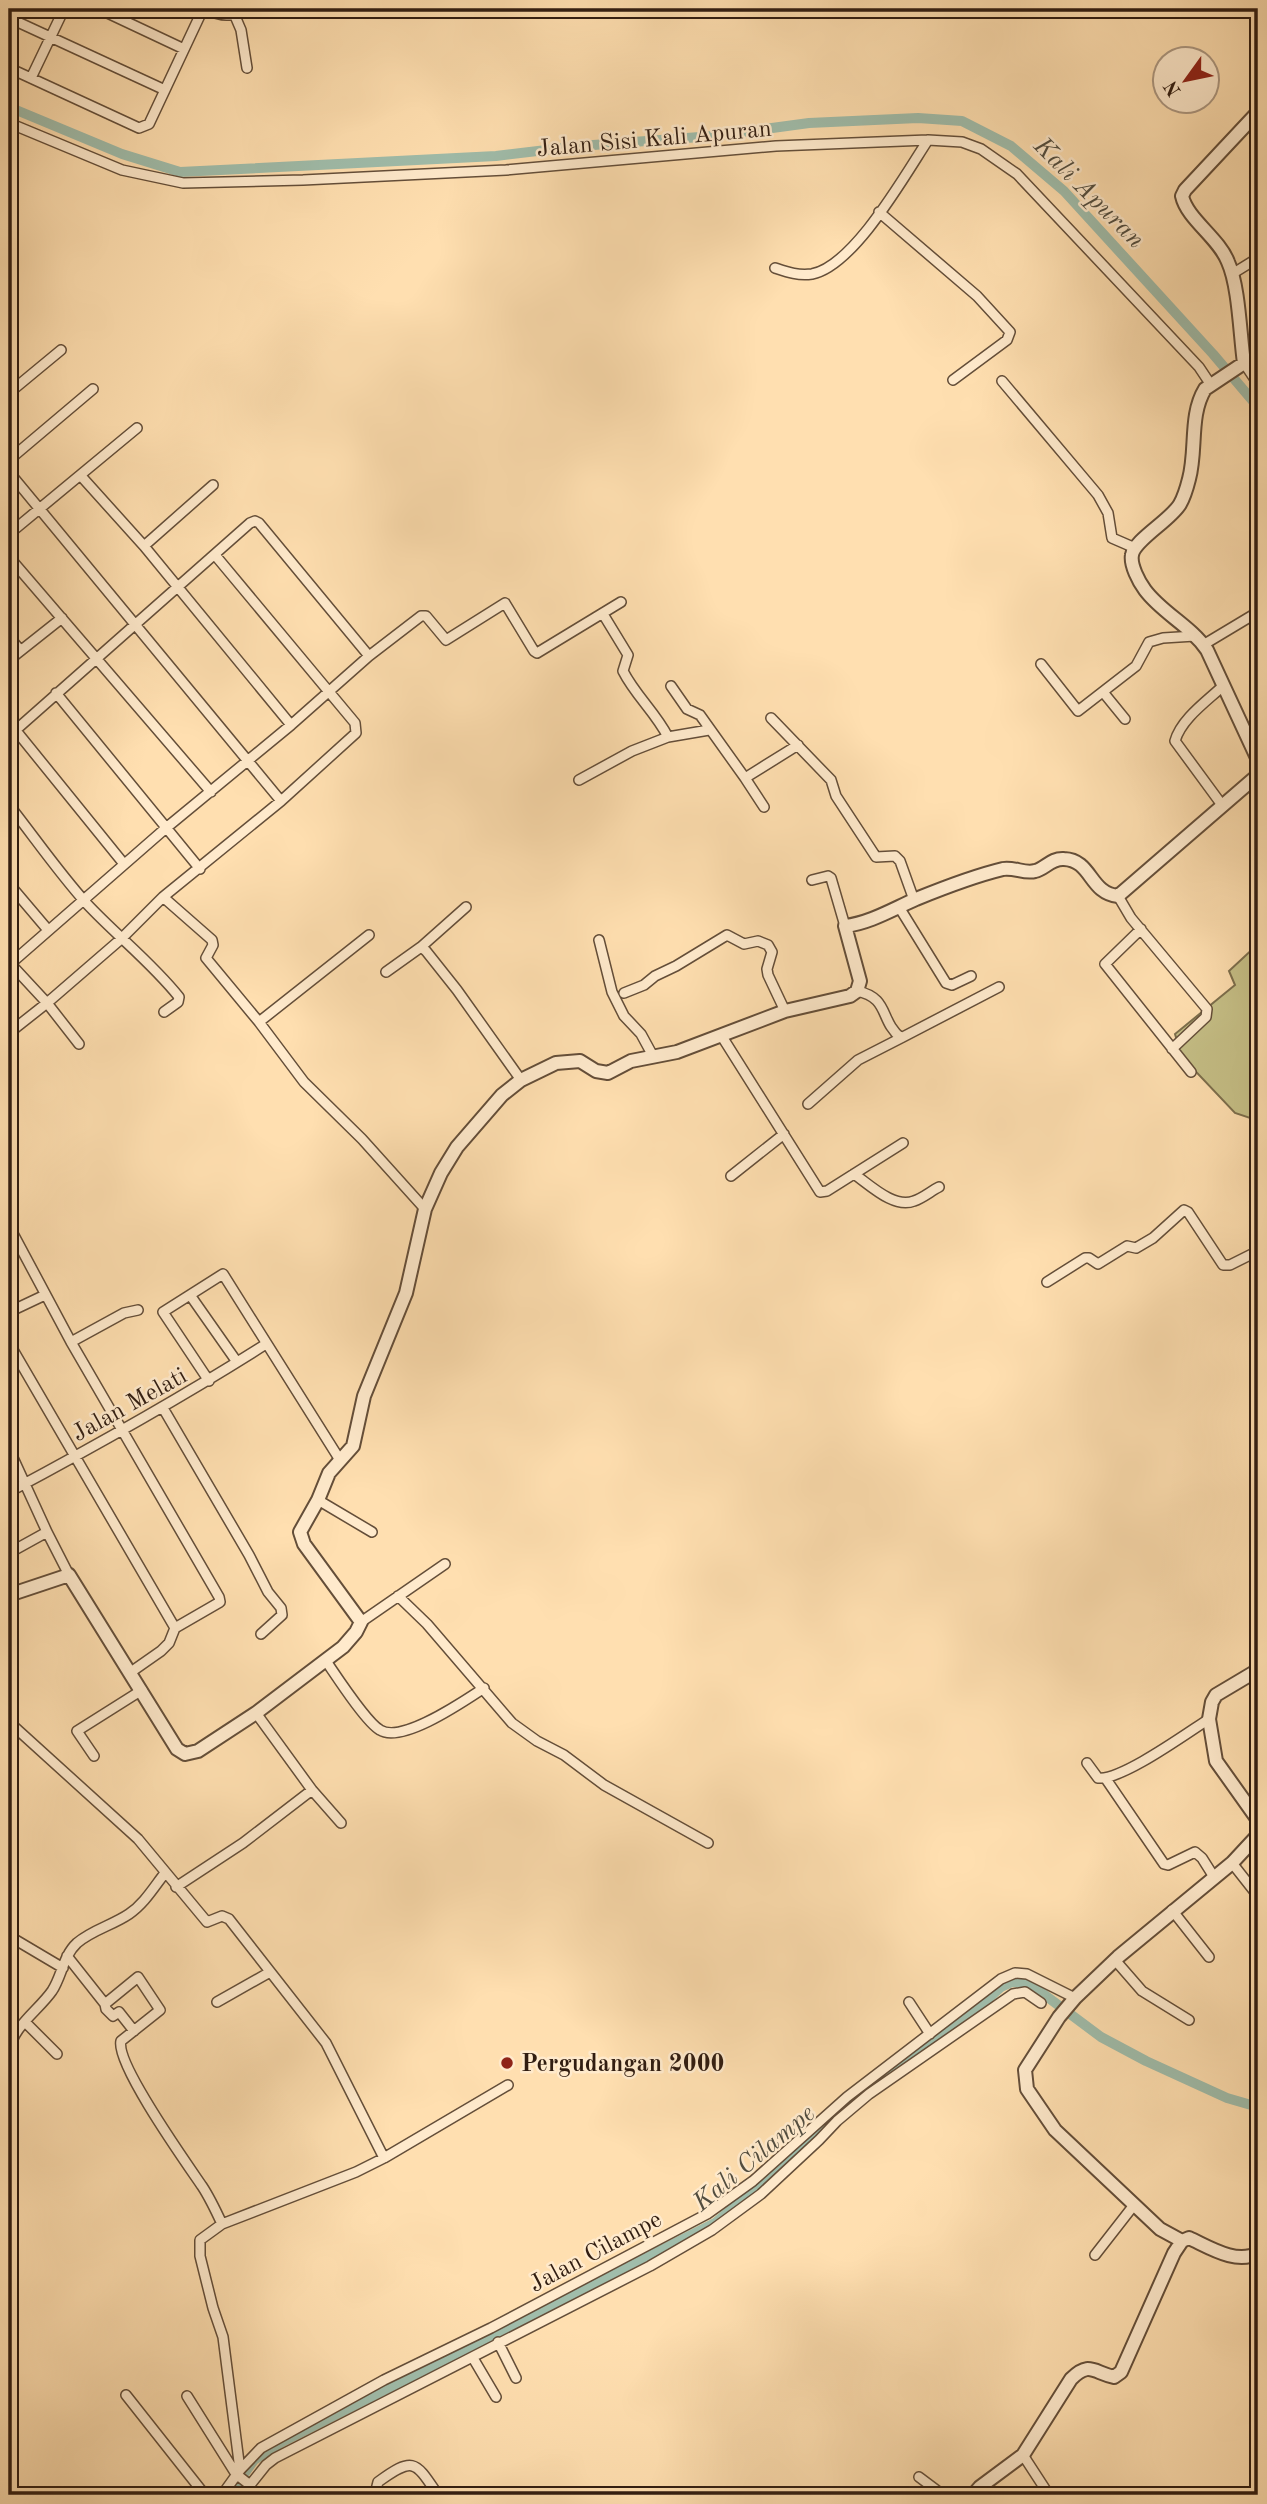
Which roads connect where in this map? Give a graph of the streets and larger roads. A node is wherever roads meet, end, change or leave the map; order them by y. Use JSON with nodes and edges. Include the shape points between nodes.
{"nodes":[{"id":1,"x":64,"y":9,"type":"edge"},
{"id":2,"x":99,"y":9,"type":"edge"},
{"id":3,"x":204,"y":9,"type":"edge"},
{"id":4,"x":248,"y":9,"type":"edge"},
{"id":5,"x":234,"y":12,"type":"edge"},
{"id":6,"x":9,"y":18,"type":"edge"},
{"id":7,"x":51,"y":37,"type":"junction"},
{"id":8,"x":184,"y":48,"type":"junction"},
{"id":9,"x":9,"y":68,"type":"edge"},
{"id":10,"x":247,"y":68,"type":"dead end"},
{"id":11,"x":31,"y":78,"type":"junction"},
{"id":12,"x":165,"y":90,"type":"junction"},
{"id":13,"x":1258,"y":112,"type":"edge"},
{"id":14,"x":9,"y":123,"type":"edge"},
{"id":15,"x":928,"y":140,"type":"junction"},
{"id":16,"x":879,"y":212,"type":"junction"},
{"id":17,"x":1258,"y":258,"type":"edge"},
{"id":18,"x":775,"y":268,"type":"dead end"},
{"id":19,"x":1232,"y":274,"type":"junction"},
{"id":20,"x":61,"y":350,"type":"dead end"},
{"id":21,"x":1258,"y":355,"type":"edge"},
{"id":22,"x":1241,"y":365,"type":"junction"},
{"id":23,"x":953,"y":380,"type":"dead end"},
{"id":24,"x":1002,"y":381,"type":"dead end"},
{"id":25,"x":1214,"y":383,"type":"junction"},
{"id":26,"x":1258,"y":384,"type":"edge"},
{"id":27,"x":93,"y":389,"type":"dead end"},
{"id":28,"x":9,"y":393,"type":"edge"},
{"id":29,"x":137,"y":428,"type":"dead end"},
{"id":30,"x":9,"y":460,"type":"edge"},
{"id":31,"x":9,"y":472,"type":"edge"},
{"id":32,"x":81,"y":476,"type":"junction"},
{"id":33,"x":213,"y":485,"type":"dead end"},
{"id":34,"x":40,"y":510,"type":"junction"},
{"id":35,"x":9,"y":534,"type":"edge"},
{"id":36,"x":144,"y":546,"type":"junction"},
{"id":37,"x":1135,"y":548,"type":"junction"},
{"id":38,"x":215,"y":555,"type":"junction"},
{"id":39,"x":9,"y":557,"type":"edge"},
{"id":40,"x":177,"y":588,"type":"junction"},
{"id":41,"x":621,"y":602,"type":"dead end"},
{"id":42,"x":1258,"y":612,"type":"edge"},
{"id":43,"x":603,"y":614,"type":"junction"},
{"id":44,"x":61,"y":618,"type":"junction"},
{"id":45,"x":135,"y":622,"type":"junction"},
{"id":46,"x":9,"y":638,"type":"edge"},
{"id":47,"x":1199,"y":641,"type":"junction"},
{"id":48,"x":20,"y":650,"type":"junction"},
{"id":49,"x":369,"y":656,"type":"junction"},
{"id":50,"x":95,"y":659,"type":"junction"},
{"id":51,"x":9,"y":660,"type":"edge"},
{"id":52,"x":1041,"y":664,"type":"dead end"},
{"id":53,"x":671,"y":686,"type":"dead end"},
{"id":54,"x":1223,"y":686,"type":"junction"},
{"id":55,"x":330,"y":691,"type":"junction"},
{"id":56,"x":1103,"y":692,"type":"junction"},
{"id":57,"x":56,"y":693,"type":"junction"},
{"id":58,"x":771,"y":718,"type":"dead end"},
{"id":59,"x":1125,"y":719,"type":"dead end"},
{"id":60,"x":9,"y":722,"type":"edge"},
{"id":61,"x":291,"y":725,"type":"junction"},
{"id":62,"x":709,"y":730,"type":"junction"},
{"id":63,"x":12,"y":733,"type":"edge"},
{"id":64,"x":668,"y":737,"type":"junction"},
{"id":65,"x":798,"y":745,"type":"junction"},
{"id":66,"x":247,"y":760,"type":"junction"},
{"id":67,"x":1258,"y":760,"type":"edge"},
{"id":68,"x":1258,"y":775,"type":"edge"},
{"id":69,"x":745,"y":778,"type":"junction"},
{"id":70,"x":579,"y":780,"type":"dead end"},
{"id":71,"x":211,"y":792,"type":"junction"},
{"id":72,"x":281,"y":801,"type":"junction"},
{"id":73,"x":9,"y":805,"type":"edge"},
{"id":74,"x":1222,"y":806,"type":"junction"},
{"id":75,"x":764,"y":807,"type":"dead end"},
{"id":76,"x":166,"y":828,"type":"junction"},
{"id":77,"x":124,"y":864,"type":"junction"},
{"id":78,"x":200,"y":869,"type":"junction"},
{"id":79,"x":812,"y":880,"type":"dead end"},
{"id":80,"x":9,"y":884,"type":"edge"},
{"id":81,"x":1118,"y":896,"type":"junction"},
{"id":82,"x":163,"y":897,"type":"junction"},
{"id":83,"x":84,"y":900,"type":"junction"},
{"id":84,"x":914,"y":900,"type":"junction"},
{"id":85,"x":466,"y":906,"type":"dead end"},
{"id":86,"x":899,"y":907,"type":"junction"},
{"id":87,"x":845,"y":926,"type":"junction"},
{"id":88,"x":1141,"y":929,"type":"junction"},
{"id":89,"x":48,"y":930,"type":"junction"},
{"id":90,"x":369,"y":935,"type":"dead end"},
{"id":91,"x":121,"y":939,"type":"junction"},
{"id":92,"x":599,"y":940,"type":"dead end"},
{"id":93,"x":421,"y":947,"type":"junction"},
{"id":94,"x":9,"y":964,"type":"edge"},
{"id":95,"x":386,"y":972,"type":"dead end"},
{"id":96,"x":971,"y":976,"type":"dead end"},
{"id":97,"x":999,"y":987,"type":"dead end"},
{"id":98,"x":857,"y":991,"type":"junction"},
{"id":99,"x":624,"y":993,"type":"dead end"},
{"id":100,"x":47,"y":1003,"type":"junction"},
{"id":101,"x":785,"y":1011,"type":"junction"},
{"id":102,"x":164,"y":1012,"type":"dead end"},
{"id":103,"x":259,"y":1022,"type":"junction"},
{"id":104,"x":9,"y":1033,"type":"edge"},
{"id":105,"x":721,"y":1035,"type":"junction"},
{"id":106,"x":901,"y":1038,"type":"junction"},
{"id":107,"x":79,"y":1044,"type":"dead end"},
{"id":108,"x":1172,"y":1049,"type":"junction"},
{"id":109,"x":653,"y":1056,"type":"junction"},
{"id":110,"x":1191,"y":1072,"type":"dead end"},
{"id":111,"x":521,"y":1080,"type":"junction"},
{"id":112,"x":808,"y":1104,"type":"dead end"},
{"id":113,"x":784,"y":1134,"type":"junction"},
{"id":114,"x":902,"y":1143,"type":"dead end"},
{"id":115,"x":854,"y":1174,"type":"junction"},
{"id":116,"x":731,"y":1176,"type":"dead end"},
{"id":117,"x":939,"y":1187,"type":"dead end"},
{"id":118,"x":425,"y":1209,"type":"junction"},
{"id":119,"x":9,"y":1226,"type":"edge"},
{"id":120,"x":19,"y":1246,"type":"junction"},
{"id":121,"x":1258,"y":1251,"type":"edge"},
{"id":122,"x":9,"y":1252,"type":"edge"},
{"id":123,"x":1047,"y":1282,"type":"dead end"},
{"id":124,"x":45,"y":1295,"type":"junction"},
{"id":125,"x":190,"y":1295,"type":"junction"},
{"id":126,"x":138,"y":1310,"type":"dead end"},
{"id":127,"x":9,"y":1312,"type":"edge"},
{"id":128,"x":71,"y":1342,"type":"junction"},
{"id":129,"x":9,"y":1343,"type":"edge"},
{"id":130,"x":266,"y":1344,"type":"junction"},
{"id":131,"x":237,"y":1362,"type":"junction"},
{"id":132,"x":209,"y":1381,"type":"junction"},
{"id":133,"x":163,"y":1408,"type":"junction"},
{"id":134,"x":123,"y":1432,"type":"junction"},
{"id":135,"x":9,"y":1449,"type":"edge"},
{"id":136,"x":74,"y":1457,"type":"junction"},
{"id":137,"x":340,"y":1460,"type":"junction"},
{"id":138,"x":24,"y":1483,"type":"junction"},
{"id":139,"x":9,"y":1492,"type":"edge"},
{"id":140,"x":318,"y":1500,"type":"junction"},
{"id":141,"x":47,"y":1532,"type":"junction"},
{"id":142,"x":372,"y":1532,"type":"dead end"},
{"id":143,"x":9,"y":1553,"type":"edge"},
{"id":144,"x":445,"y":1564,"type":"dead end"},
{"id":145,"x":69,"y":1575,"type":"junction"},
{"id":146,"x":9,"y":1595,"type":"edge"},
{"id":147,"x":398,"y":1596,"type":"junction"},
{"id":148,"x":361,"y":1622,"type":"junction"},
{"id":149,"x":175,"y":1628,"type":"junction"},
{"id":150,"x":261,"y":1634,"type":"dead end"},
{"id":151,"x":326,"y":1661,"type":"junction"},
{"id":152,"x":1258,"y":1670,"type":"edge"},
{"id":153,"x":131,"y":1672,"type":"junction"},
{"id":154,"x":484,"y":1688,"type":"junction"},
{"id":155,"x":142,"y":1690,"type":"junction"},
{"id":156,"x":256,"y":1713,"type":"junction"},
{"id":157,"x":1209,"y":1719,"type":"junction"},
{"id":158,"x":9,"y":1722,"type":"edge"},
{"id":159,"x":94,"y":1756,"type":"dead end"},
{"id":160,"x":1087,"y":1763,"type":"dead end"},
{"id":161,"x":1106,"y":1779,"type":"junction"},
{"id":162,"x":312,"y":1790,"type":"junction"},
{"id":163,"x":1258,"y":1819,"type":"edge"},
{"id":164,"x":341,"y":1823,"type":"dead end"},
{"id":165,"x":1258,"y":1835,"type":"edge"},
{"id":166,"x":708,"y":1843,"type":"dead end"},
{"id":167,"x":1232,"y":1863,"type":"junction"},
{"id":168,"x":165,"y":1873,"type":"junction"},
{"id":169,"x":1214,"y":1877,"type":"junction"},
{"id":170,"x":176,"y":1887,"type":"junction"},
{"id":171,"x":1258,"y":1896,"type":"edge"},
{"id":172,"x":1172,"y":1910,"type":"junction"},
{"id":173,"x":9,"y":1936,"type":"edge"},
{"id":174,"x":67,"y":1956,"type":"junction"},
{"id":175,"x":1209,"y":1957,"type":"dead end"},
{"id":176,"x":1115,"y":1960,"type":"junction"},
{"id":177,"x":63,"y":1968,"type":"junction"},
{"id":178,"x":270,"y":1972,"type":"junction"},
{"id":179,"x":1073,"y":2000,"type":"junction"},
{"id":180,"x":217,"y":2002,"type":"dead end"},
{"id":181,"x":909,"y":2002,"type":"dead end"},
{"id":182,"x":1041,"y":2003,"type":"dead end"},
{"id":183,"x":105,"y":2004,"type":"junction"},
{"id":184,"x":1189,"y":2020,"type":"dead end"},
{"id":185,"x":25,"y":2022,"type":"junction"},
{"id":186,"x":134,"y":2031,"type":"junction"},
{"id":187,"x":930,"y":2034,"type":"junction"},
{"id":188,"x":9,"y":2052,"type":"edge"},
{"id":189,"x":57,"y":2054,"type":"dead end"},
{"id":190,"x":508,"y":2085,"type":"dead end"},
{"id":191,"x":851,"y":2102,"type":"junction"},
{"id":192,"x":815,"y":2135,"type":"junction"},
{"id":193,"x":384,"y":2158,"type":"junction"},
{"id":194,"x":1134,"y":2206,"type":"junction"},
{"id":195,"x":222,"y":2224,"type":"junction"},
{"id":196,"x":1182,"y":2241,"type":"junction"},
{"id":197,"x":1258,"y":2253,"type":"edge"},
{"id":198,"x":1095,"y":2255,"type":"dead end"},
{"id":199,"x":498,"y":2342,"type":"junction"},
{"id":200,"x":473,"y":2358,"type":"junction"},
{"id":201,"x":516,"y":2378,"type":"dead end"},
{"id":202,"x":126,"y":2395,"type":"dead end"},
{"id":203,"x":187,"y":2396,"type":"dead end"},
{"id":204,"x":496,"y":2397,"type":"dead end"},
{"id":205,"x":1023,"y":2455,"type":"junction"},
{"id":206,"x":238,"y":2472,"type":"junction"},
{"id":207,"x":919,"y":2477,"type":"dead end"},
{"id":208,"x":250,"y":2485,"type":"junction"},
{"id":209,"x":205,"y":2495,"type":"edge"},
{"id":210,"x":222,"y":2495,"type":"edge"},
{"id":211,"x":242,"y":2495,"type":"edge"},
{"id":212,"x":378,"y":2495,"type":"edge"},
{"id":213,"x":438,"y":2495,"type":"edge"},
{"id":214,"x":943,"y":2495,"type":"edge"},
{"id":215,"x":973,"y":2495,"type":"edge"},
{"id":216,"x":1049,"y":2495,"type":"edge"}],
"edges":[{"from":1,"to":7,"type":"street"},
{"from":2,"to":8,"type":"street"},
{"from":3,"to":5,"type":"street","via":[[226,16]]},
{"from":3,"to":8,"type":"street"},
{"from":4,"to":5,"type":"street"},
{"from":5,"to":10,"type":"street"},
{"from":6,"to":7,"type":"street"},
{"from":7,"to":11,"type":"street"},
{"from":7,"to":12,"type":"street"},
{"from":8,"to":12,"type":"street"},
{"from":9,"to":11,"type":"street"},
{"from":11,"to":12,"type":"street","via":[[139,128],[149,124]]},
{"from":13,"to":19,"type":"street","via":[[1182,196],[1224,253]]},
{"from":14,"to":15,"type":"street","name":"Jalan Sisi Kali Apuran","via":[[122,170],[197,183],[506,170],[776,146]]},
{"from":15,"to":16,"type":"street"},
{"from":15,"to":25,"type":"street","name":"Jalan Sisi Kali Apuran","via":[[962,142],[981,149],[1017,174]]},
{"from":16,"to":18,"type":"street","via":[[852,250],[814,274]]},
{"from":16,"to":23,"type":"street","via":[[977,296],[1010,332],[1007,340]]},
{"from":17,"to":19,"type":"street"},
{"from":19,"to":22,"type":"street"},
{"from":20,"to":28,"type":"street"},
{"from":21,"to":22,"type":"street"},
{"from":22,"to":25,"type":"street"},
{"from":22,"to":26,"type":"street"},
{"from":24,"to":37,"type":"street","via":[[1098,495],[1108,513],[1112,538]]},
{"from":25,"to":37,"type":"street","via":[[1200,399],[1190,477],[1180,504]]},
{"from":27,"to":30,"type":"street"},
{"from":29,"to":32,"type":"street"},
{"from":31,"to":34,"type":"street"},
{"from":32,"to":34,"type":"street"},
{"from":32,"to":36,"type":"street"},
{"from":33,"to":36,"type":"street"},
{"from":34,"to":35,"type":"street"},
{"from":34,"to":45,"type":"street"},
{"from":36,"to":40,"type":"street"},
{"from":37,"to":47,"type":"street","via":[[1131,556],[1144,589]]},
{"from":38,"to":40,"type":"street"},
{"from":38,"to":49,"type":"street","via":[[250,523],[259,523]]},
{"from":38,"to":55,"type":"street"},
{"from":39,"to":44,"type":"street"},
{"from":40,"to":45,"type":"street"},
{"from":40,"to":61,"type":"street"},
{"from":41,"to":43,"type":"street"},
{"from":42,"to":47,"type":"street"},
{"from":43,"to":49,"type":"street","via":[[537,653],[505,603],[446,640],[423,615]]},
{"from":43,"to":64,"type":"street","via":[[628,655],[623,671],[627,680]]},
{"from":44,"to":48,"type":"street"},
{"from":44,"to":50,"type":"street"},
{"from":45,"to":50,"type":"street"},
{"from":45,"to":66,"type":"street"},
{"from":46,"to":48,"type":"street"},
{"from":47,"to":54,"type":"street"},
{"from":47,"to":56,"type":"street","via":[[1163,638],[1149,642],[1136,666]]},
{"from":48,"to":51,"type":"street"},
{"from":49,"to":55,"type":"street"},
{"from":50,"to":57,"type":"street"},
{"from":50,"to":71,"type":"street"},
{"from":52,"to":56,"type":"street","via":[[1076,710]]},
{"from":53,"to":62,"type":"street"},
{"from":54,"to":67,"type":"street"},
{"from":54,"to":74,"type":"street","via":[[1194,713],[1175,741]]},
{"from":55,"to":61,"type":"street"},
{"from":55,"to":72,"type":"street","via":[[355,723],[356,733]]},
{"from":56,"to":59,"type":"street"},
{"from":57,"to":63,"type":"street"},
{"from":57,"to":76,"type":"street"},
{"from":58,"to":65,"type":"street"},
{"from":60,"to":63,"type":"street"},
{"from":61,"to":66,"type":"street"},
{"from":62,"to":64,"type":"street"},
{"from":62,"to":69,"type":"street"},
{"from":63,"to":77,"type":"street"},
{"from":64,"to":70,"type":"street"},
{"from":65,"to":69,"type":"street"},
{"from":65,"to":84,"type":"street","via":[[831,780],[836,796],[876,857],[895,856],[900,861]]},
{"from":66,"to":71,"type":"street"},
{"from":66,"to":72,"type":"street"},
{"from":68,"to":74,"type":"street"},
{"from":69,"to":75,"type":"street"},
{"from":71,"to":76,"type":"street"},
{"from":72,"to":78,"type":"street"},
{"from":73,"to":83,"type":"street"},
{"from":74,"to":81,"type":"street"},
{"from":76,"to":77,"type":"street"},
{"from":76,"to":78,"type":"street"},
{"from":77,"to":83,"type":"street"},
{"from":78,"to":82,"type":"street"},
{"from":79,"to":87,"type":"street","via":[[831,878]]},
{"from":80,"to":89,"type":"street"},
{"from":81,"to":84,"type":"street","via":[[1099,888],[1080,863],[1059,859],[1031,873],[1004,869]]},
{"from":81,"to":88,"type":"street"},
{"from":82,"to":91,"type":"street"},
{"from":82,"to":103,"type":"street","via":[[212,940],[206,958]]},
{"from":83,"to":89,"type":"street"},
{"from":83,"to":91,"type":"street"},
{"from":84,"to":86,"type":"street"},
{"from":85,"to":93,"type":"street"},
{"from":86,"to":87,"type":"street"},
{"from":86,"to":96,"type":"street","via":[[946,983],[952,985]]},
{"from":87,"to":98,"type":"street","via":[[860,981]]},
{"from":88,"to":108,"type":"street","via":[[1105,964]]},
{"from":88,"to":108,"type":"street","via":[[1207,1009],[1206,1017]]},
{"from":89,"to":94,"type":"street"},
{"from":90,"to":103,"type":"street"},
{"from":91,"to":100,"type":"street"},
{"from":91,"to":102,"type":"street","via":[[179,997]]},
{"from":92,"to":109,"type":"street","via":[[612,992]]},
{"from":93,"to":95,"type":"street"},
{"from":93,"to":111,"type":"street","via":[[457,989]]},
{"from":94,"to":100,"type":"street"},
{"from":97,"to":106,"type":"street"},
{"from":98,"to":101,"type":"street"},
{"from":98,"to":106,"type":"street","via":[[872,994]]},
{"from":99,"to":101,"type":"street","via":[[727,934],[744,944],[768,945],[772,952],[768,975]]},
{"from":100,"to":104,"type":"street"},
{"from":100,"to":107,"type":"street"},
{"from":101,"to":105,"type":"street"},
{"from":103,"to":118,"type":"street","via":[[304,1082]]},
{"from":105,"to":109,"type":"street"},
{"from":105,"to":113,"type":"street"},
{"from":106,"to":112,"type":"street","via":[[858,1060]]},
{"from":108,"to":110,"type":"street"},
{"from":109,"to":111,"type":"street","via":[[608,1073],[580,1061],[556,1063]]},
{"from":111,"to":118,"type":"street","via":[[457,1147]]},
{"from":113,"to":115,"type":"street","via":[[821,1192]]},
{"from":113,"to":116,"type":"street"},
{"from":114,"to":115,"type":"street"},
{"from":115,"to":117,"type":"street","via":[[903,1203]]},
{"from":118,"to":137,"type":"street","via":[[406,1293],[365,1396],[353,1446]]},
{"from":119,"to":120,"type":"street"},
{"from":120,"to":122,"type":"street"},
{"from":120,"to":124,"type":"street"},
{"from":121,"to":123,"type":"street","via":[[1223,1265],[1184,1210],[1136,1248],[1127,1246],[1098,1264],[1085,1258]]},
{"from":124,"to":127,"type":"street"},
{"from":124,"to":128,"type":"street"},
{"from":125,"to":130,"type":"street","via":[[223,1273]]},
{"from":125,"to":131,"type":"street"},
{"from":125,"to":132,"type":"street","via":[[163,1312]]},
{"from":126,"to":128,"type":"street"},
{"from":128,"to":134,"type":"street"},
{"from":129,"to":136,"type":"street"},
{"from":130,"to":131,"type":"street","name":"Jalan Melati"},
{"from":130,"to":137,"type":"street"},
{"from":131,"to":132,"type":"street","name":"Jalan Melati"},
{"from":132,"to":133,"type":"street","name":"Jalan Melati"},
{"from":133,"to":134,"type":"street","name":"Jalan Melati"},
{"from":133,"to":150,"type":"street","via":[[281,1608],[282,1615]]},
{"from":134,"to":136,"type":"street","name":"Jalan Melati"},
{"from":134,"to":149,"type":"street","via":[[220,1602]]},
{"from":135,"to":138,"type":"street"},
{"from":136,"to":138,"type":"street","name":"Jalan Melati"},
{"from":136,"to":149,"type":"street"},
{"from":137,"to":140,"type":"street"},
{"from":138,"to":139,"type":"street","name":"Jalan Melati"},
{"from":138,"to":141,"type":"street"},
{"from":140,"to":142,"type":"street"},
{"from":140,"to":148,"type":"street","via":[[301,1538]]},
{"from":141,"to":143,"type":"street"},
{"from":141,"to":145,"type":"street"},
{"from":144,"to":147,"type":"street"},
{"from":145,"to":146,"type":"street"},
{"from":145,"to":153,"type":"street"},
{"from":147,"to":148,"type":"street"},
{"from":147,"to":154,"type":"street"},
{"from":148,"to":151,"type":"street","via":[[349,1641]]},
{"from":149,"to":153,"type":"street","via":[[161,1651]]},
{"from":151,"to":154,"type":"street","via":[[376,1727],[388,1734],[430,1720]]},
{"from":151,"to":156,"type":"street"},
{"from":152,"to":157,"type":"street","via":[[1216,1695]]},
{"from":153,"to":155,"type":"street"},
{"from":154,"to":166,"type":"street","via":[[512,1723],[537,1741],[639,1806]]},
{"from":155,"to":156,"type":"street","via":[[177,1749],[185,1754],[198,1751]]},
{"from":155,"to":159,"type":"street","via":[[77,1731]]},
{"from":156,"to":162,"type":"street"},
{"from":157,"to":161,"type":"street"},
{"from":157,"to":163,"type":"street","via":[[1216,1761]]},
{"from":158,"to":168,"type":"street","via":[[138,1839]]},
{"from":160,"to":161,"type":"street","via":[[1095,1776]]},
{"from":161,"to":169,"type":"street","via":[[1164,1864],[1195,1852]]},
{"from":162,"to":164,"type":"street"},
{"from":162,"to":170,"type":"street"},
{"from":165,"to":167,"type":"street"},
{"from":167,"to":169,"type":"street"},
{"from":167,"to":171,"type":"street"},
{"from":168,"to":170,"type":"street"},
{"from":168,"to":174,"type":"street","via":[[139,1907],[81,1940]]},
{"from":169,"to":172,"type":"street"},
{"from":170,"to":178,"type":"street","via":[[207,1923],[225,1916]]},
{"from":172,"to":175,"type":"street"},
{"from":172,"to":176,"type":"street"},
{"from":173,"to":177,"type":"street"},
{"from":174,"to":177,"type":"street"},
{"from":174,"to":183,"type":"street"},
{"from":176,"to":179,"type":"street"},
{"from":176,"to":184,"type":"street","via":[[1142,1991]]},
{"from":177,"to":185,"type":"street","via":[[53,1989]]},
{"from":178,"to":180,"type":"street"},
{"from":178,"to":193,"type":"street","via":[[326,2043]]},
{"from":179,"to":187,"type":"street","name":"Jalan Cilampe","via":[[1027,1973],[1015,1973]]},
{"from":179,"to":194,"type":"street","via":[[1027,2065],[1027,2089],[1055,2130]]},
{"from":181,"to":187,"type":"street"},
{"from":182,"to":191,"type":"street","via":[[1025,1993],[1013,1994]]},
{"from":183,"to":186,"type":"street","via":[[113,2016],[119,2012]]},
{"from":183,"to":186,"type":"street","via":[[138,1977],[160,2010]]},
{"from":185,"to":188,"type":"street"},
{"from":185,"to":189,"type":"street"},
{"from":186,"to":195,"type":"street","via":[[120,2046],[133,2077]]},
{"from":187,"to":191,"type":"street","name":"Jalan Cilampe"},
{"from":190,"to":193,"type":"street"},
{"from":191,"to":192,"type":"street","name":"Jalan Cilampe"},
{"from":192,"to":199,"type":"street","via":[[761,2194],[712,2230]]},
{"from":192,"to":206,"type":"street","name":"Jalan Cilampe","via":[[707,2214],[261,2448]]},
{"from":193,"to":195,"type":"street"},
{"from":194,"to":196,"type":"street"},
{"from":194,"to":198,"type":"street"},
{"from":195,"to":206,"type":"street","via":[[199,2244],[223,2337]]},
{"from":196,"to":197,"type":"street","via":[[1189,2238],[1239,2258]]},
{"from":196,"to":205,"type":"street","via":[[1121,2372],[1114,2377],[1081,2369]]},
{"from":199,"to":200,"type":"street"},
{"from":199,"to":201,"type":"street"},
{"from":200,"to":204,"type":"street"},
{"from":200,"to":208,"type":"street","via":[[275,2458]]},
{"from":202,"to":209,"type":"street"},
{"from":203,"to":206,"type":"street"},
{"from":205,"to":215,"type":"street"},
{"from":205,"to":216,"type":"street"},
{"from":206,"to":208,"type":"street"},
{"from":206,"to":210,"type":"street","name":"Jalan Cilampe"},
{"from":207,"to":214,"type":"street"},
{"from":208,"to":211,"type":"street"},
{"from":212,"to":213,"type":"street","via":[[377,2482],[410,2464],[420,2468]]}]}
